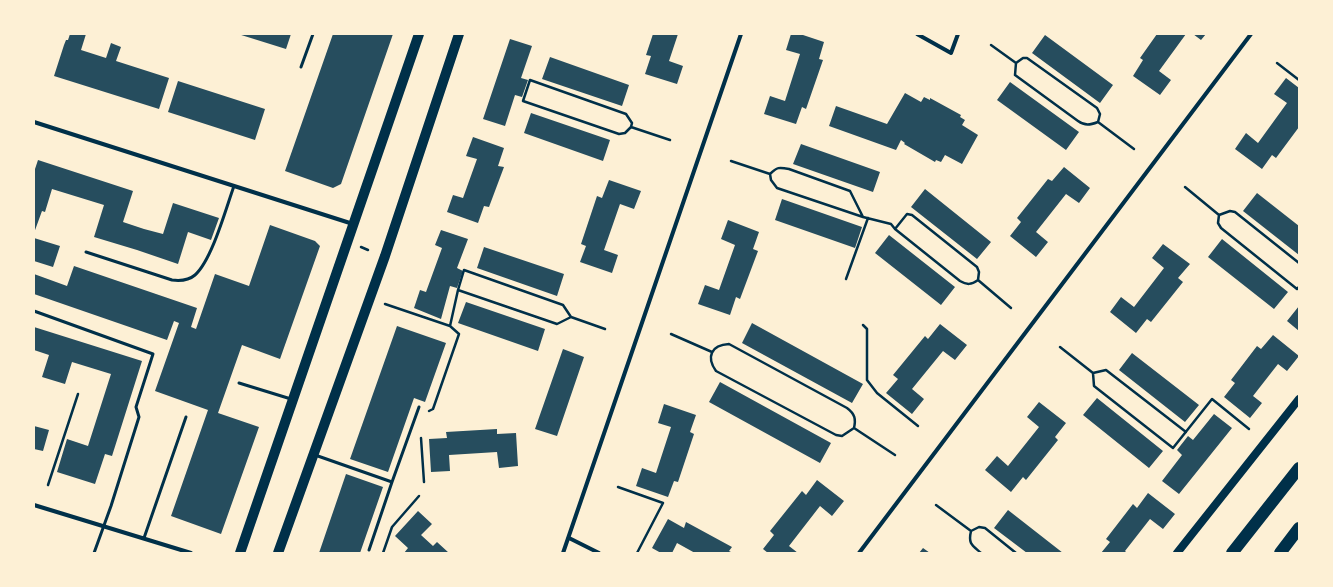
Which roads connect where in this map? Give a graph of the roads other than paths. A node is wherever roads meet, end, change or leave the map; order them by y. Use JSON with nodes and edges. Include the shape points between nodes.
{"nodes":[{"id":1,"x":313,"y":34,"type":"edge"},
{"id":2,"x":419,"y":34,"type":"edge"},
{"id":3,"x":459,"y":34,"type":"edge"},
{"id":4,"x":741,"y":34,"type":"edge"},
{"id":5,"x":917,"y":34,"type":"edge"},
{"id":6,"x":958,"y":34,"type":"edge"},
{"id":7,"x":1251,"y":34,"type":"edge"},
{"id":8,"x":301,"y":67,"type":"dead end"},
{"id":9,"x":34,"y":122,"type":"edge"},
{"id":10,"x":234,"y":186,"type":"junction"},
{"id":11,"x":354,"y":225,"type":"junction"},
{"id":12,"x":86,"y":252,"type":"dead end"},
{"id":13,"x":34,"y":311,"type":"edge"},
{"id":14,"x":239,"y":383,"type":"dead end"},
{"id":15,"x":293,"y":399,"type":"junction"},
{"id":16,"x":1299,"y":399,"type":"edge"},
{"id":17,"x":419,"y":407,"type":"dead end"},
{"id":18,"x":186,"y":417,"type":"dead end"},
{"id":19,"x":314,"y":454,"type":"junction"},
{"id":20,"x":1299,"y":468,"type":"edge"},
{"id":21,"x":392,"y":482,"type":"junction"},
{"id":22,"x":34,"y":505,"type":"edge"},
{"id":23,"x":104,"y":526,"type":"junction"},
{"id":24,"x":1299,"y":528,"type":"edge"},
{"id":25,"x":144,"y":538,"type":"junction"},
{"id":26,"x":569,"y":538,"type":"junction"},
{"id":27,"x":369,"y":550,"type":"dead end"},
{"id":28,"x":185,"y":552,"type":"edge"},
{"id":29,"x":94,"y":553,"type":"edge"},
{"id":30,"x":191,"y":553,"type":"edge"},
{"id":31,"x":240,"y":553,"type":"edge"},
{"id":32,"x":278,"y":553,"type":"edge"},
{"id":33,"x":564,"y":553,"type":"edge"},
{"id":34,"x":599,"y":553,"type":"edge"},
{"id":35,"x":859,"y":553,"type":"edge"},
{"id":36,"x":1177,"y":553,"type":"edge"},
{"id":37,"x":1232,"y":553,"type":"edge"},
{"id":38,"x":1280,"y":553,"type":"edge"}],
"edges":[{"from":1,"to":8,"type":"lane"},
{"from":2,"to":11,"type":"main road"},
{"from":3,"to":19,"type":"main road","via":[[385,256]]},
{"from":4,"to":26,"type":"street"},
{"from":5,"to":6,"type":"street","via":[[950,54]]},
{"from":7,"to":35,"type":"street"},
{"from":9,"to":10,"type":"street"},
{"from":10,"to":11,"type":"street"},
{"from":10,"to":12,"type":"lane","via":[[209,255],[189,279],[172,280]]},
{"from":11,"to":15,"type":"main road"},
{"from":13,"to":23,"type":"lane","via":[[153,354],[136,407],[139,417]]},
{"from":14,"to":15,"type":"lane"},
{"from":15,"to":31,"type":"main road"},
{"from":16,"to":36,"type":"main road"},
{"from":17,"to":21,"type":"lane"},
{"from":18,"to":25,"type":"lane"},
{"from":19,"to":21,"type":"lane"},
{"from":19,"to":32,"type":"main road"},
{"from":20,"to":37,"type":"highway"},
{"from":21,"to":27,"type":"lane"},
{"from":22,"to":23,"type":"street"},
{"from":23,"to":25,"type":"street"},
{"from":23,"to":29,"type":"lane"},
{"from":24,"to":38,"type":"highway"},
{"from":25,"to":28,"type":"street"},
{"from":26,"to":33,"type":"street"},
{"from":26,"to":34,"type":"street"},
{"from":28,"to":30,"type":"street"}]}
